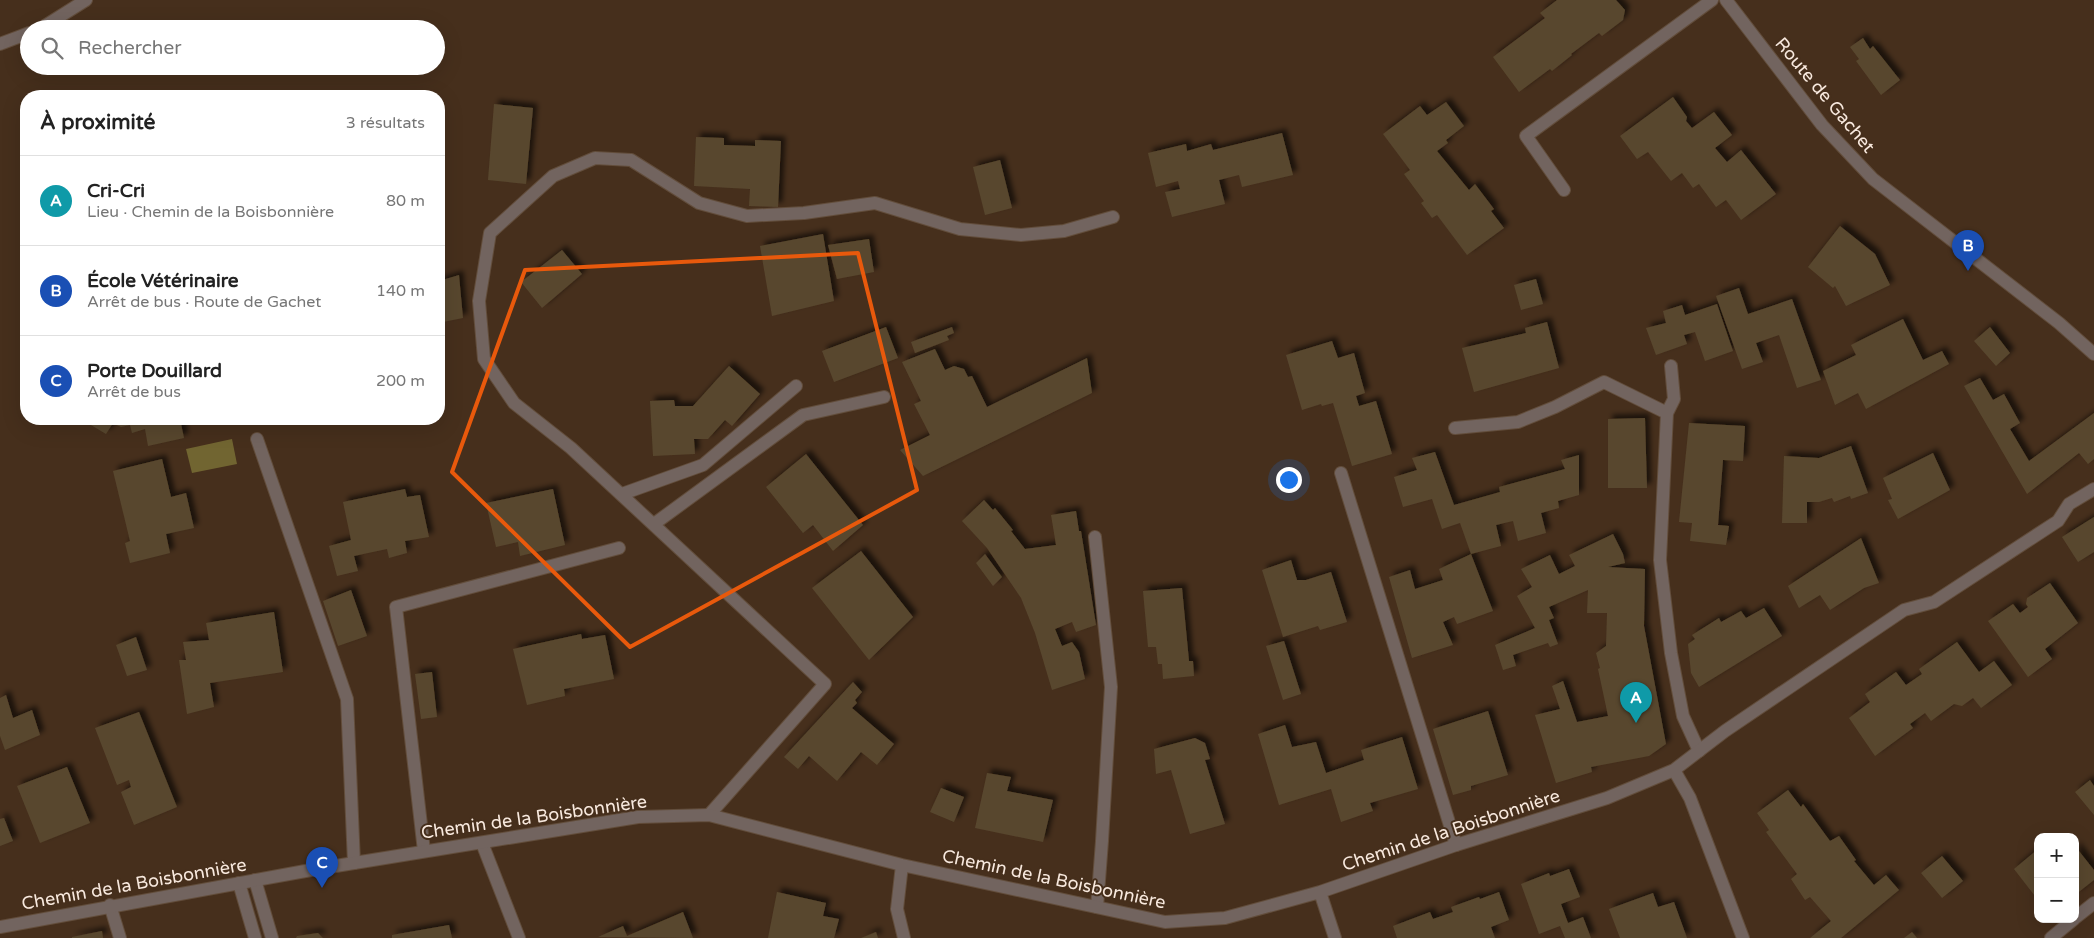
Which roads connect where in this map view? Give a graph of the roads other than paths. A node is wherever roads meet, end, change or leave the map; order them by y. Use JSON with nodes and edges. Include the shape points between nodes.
{"nodes":[{"id":1,"x":86,"y":0,"type":"edge"},
{"id":2,"x":1712,"y":0,"type":"edge"},
{"id":3,"x":1726,"y":0,"type":"edge"},
{"id":4,"x":54,"y":20,"type":"edge"},
{"id":5,"x":20,"y":36,"type":"edge"},
{"id":6,"x":0,"y":44,"type":"edge"},
{"id":7,"x":1564,"y":190,"type":"dead end"},
{"id":8,"x":1113,"y":217,"type":"dead end"},
{"id":9,"x":2094,"y":354,"type":"edge"},
{"id":10,"x":1671,"y":366,"type":"dead end"},
{"id":11,"x":796,"y":386,"type":"dead end"},
{"id":12,"x":884,"y":397,"type":"dead end"},
{"id":13,"x":1667,"y":413,"type":"junction"},
{"id":14,"x":1455,"y":428,"type":"dead end"},
{"id":15,"x":256,"y":439,"type":"dead end"},
{"id":16,"x":1341,"y":473,"type":"dead end"},
{"id":17,"x":2094,"y":489,"type":"edge"},
{"id":18,"x":622,"y":494,"type":"junction"},
{"id":19,"x":654,"y":524,"type":"junction"},
{"id":20,"x":1096,"y":537,"type":"dead end"},
{"id":21,"x":619,"y":548,"type":"dead end"},
{"id":22,"x":1698,"y":751,"type":"junction"},
{"id":23,"x":1674,"y":770,"type":"junction"},
{"id":24,"x":709,"y":815,"type":"junction"},
{"id":25,"x":482,"y":843,"type":"junction"},
{"id":26,"x":1456,"y":845,"type":"junction"},
{"id":27,"x":424,"y":851,"type":"junction"},
{"id":28,"x":354,"y":863,"type":"junction"},
{"id":29,"x":902,"y":865,"type":"junction"},
{"id":30,"x":255,"y":880,"type":"junction"},
{"id":31,"x":239,"y":883,"type":"junction"},
{"id":32,"x":1320,"y":892,"type":"junction"},
{"id":33,"x":2094,"y":903,"type":"edge"},
{"id":34,"x":110,"y":905,"type":"junction"},
{"id":35,"x":1097,"y":907,"type":"junction"},
{"id":36,"x":2079,"y":916,"type":"edge"},
{"id":37,"x":2070,"y":923,"type":"edge"},
{"id":38,"x":0,"y":927,"type":"edge"},
{"id":39,"x":120,"y":938,"type":"edge"},
{"id":40,"x":255,"y":938,"type":"edge"},
{"id":41,"x":272,"y":938,"type":"edge"},
{"id":42,"x":519,"y":938,"type":"edge"},
{"id":43,"x":904,"y":938,"type":"edge"},
{"id":44,"x":1335,"y":938,"type":"edge"},
{"id":45,"x":1743,"y":938,"type":"edge"},
{"id":46,"x":2051,"y":938,"type":"edge"}],
"edges":[{"from":1,"to":4,"type":"street"},
{"from":2,"to":7,"type":"street","via":[[1526,136]]},
{"from":3,"to":9,"type":"street","name":"Route de Gachet","via":[[1822,125],[1873,179],[2060,323]]},
{"from":5,"to":6,"type":"street"},
{"from":8,"to":18,"type":"street","via":[[1064,231],[1021,235],[960,229],[875,203],[804,213],[747,216],[699,203],[631,160],[595,158],[553,176],[490,234],[479,301],[484,359],[514,403],[572,448]]},
{"from":10,"to":13,"type":"street","via":[[1674,399]]},
{"from":11,"to":18,"type":"street","via":[[703,465]]},
{"from":12,"to":19,"type":"street","via":[[803,415]]},
{"from":13,"to":14,"type":"street","via":[[1604,382],[1518,422]]},
{"from":13,"to":22,"type":"street","via":[[1660,560],[1670,653],[1683,716]]},
{"from":15,"to":28,"type":"street","via":[[347,699]]},
{"from":16,"to":26,"type":"street"},
{"from":17,"to":22,"type":"street","name":"Chemin de la Boisbonnière","via":[[2069,504],[2058,521],[1934,602],[1904,610]]},
{"from":18,"to":19,"type":"street"},
{"from":19,"to":24,"type":"street","via":[[825,684]]},
{"from":20,"to":35,"type":"street","via":[[1111,687]]},
{"from":21,"to":27,"type":"street","via":[[396,607]]},
{"from":22,"to":23,"type":"street","name":"Chemin de la Boisbonnière"},
{"from":23,"to":26,"type":"street","name":"Chemin de la Boisbonnière","via":[[1608,798]]},
{"from":23,"to":45,"type":"street","via":[[1690,798]]},
{"from":24,"to":25,"type":"street","name":"Chemin de la Boisbonnière","via":[[638,817]]},
{"from":24,"to":29,"type":"street","name":"Chemin de la Boisbonnière"},
{"from":25,"to":27,"type":"street","name":"Chemin de la Boisbonnière"},
{"from":25,"to":42,"type":"street"},
{"from":26,"to":32,"type":"street","name":"Chemin de la Boisbonnière"},
{"from":27,"to":28,"type":"street","name":"Chemin de la Boisbonnière"},
{"from":28,"to":30,"type":"street","name":"Chemin de la Boisbonnière"},
{"from":29,"to":35,"type":"street","name":"Chemin de la Boisbonnière"},
{"from":29,"to":43,"type":"street","via":[[897,909]]},
{"from":30,"to":31,"type":"street","name":"Chemin de la Boisbonnière"},
{"from":30,"to":41,"type":"street"},
{"from":31,"to":34,"type":"street","name":"Chemin de la Boisbonnière"},
{"from":31,"to":40,"type":"street"},
{"from":32,"to":35,"type":"street","name":"Chemin de la Boisbonnière","via":[[1225,918],[1165,922]]},
{"from":32,"to":44,"type":"street"},
{"from":33,"to":36,"type":"street"},
{"from":34,"to":38,"type":"street","name":"Chemin de la Boisbonnière"},
{"from":34,"to":39,"type":"street"},
{"from":37,"to":46,"type":"street"}]}
